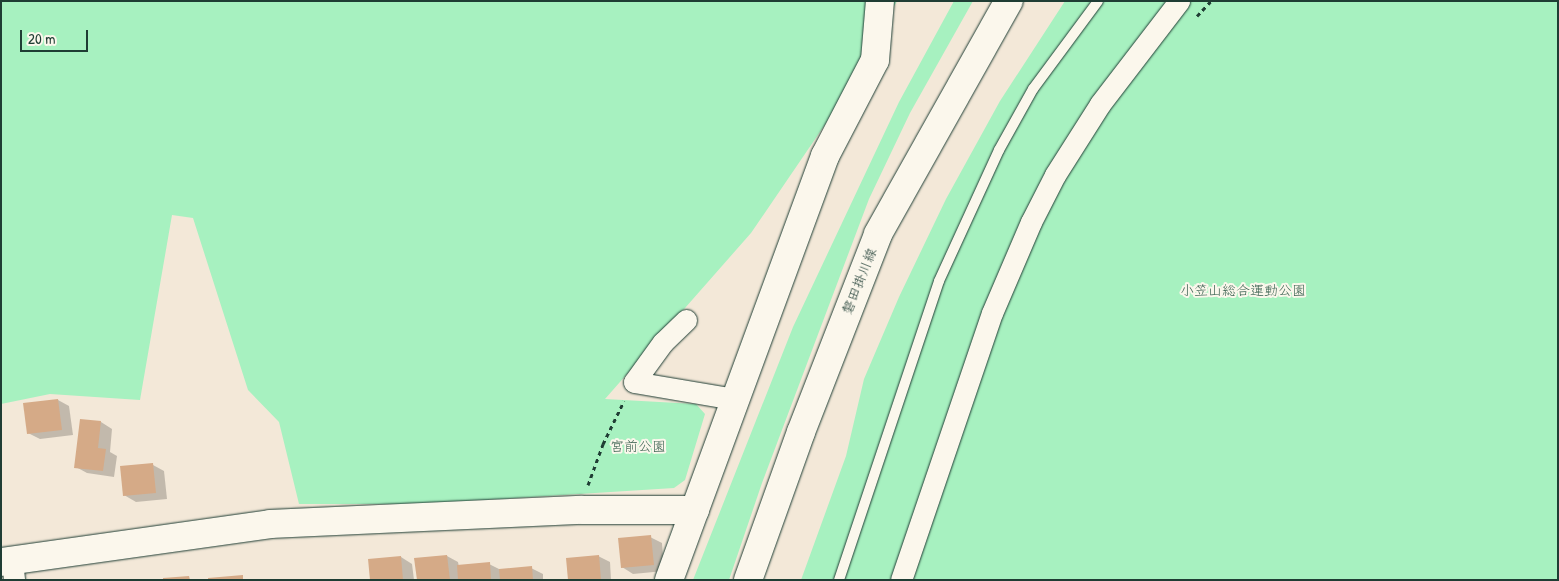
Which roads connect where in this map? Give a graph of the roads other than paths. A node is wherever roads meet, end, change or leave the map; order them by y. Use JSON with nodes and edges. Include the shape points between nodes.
{"nodes":[{"id":1,"x":880,"y":1,"type":"edge"},
{"id":2,"x":1009,"y":1,"type":"edge"},
{"id":3,"x":1098,"y":1,"type":"edge"},
{"id":4,"x":1179,"y":1,"type":"edge"},
{"id":5,"x":686,"y":320,"type":"dead end"},
{"id":6,"x":734,"y":399,"type":"junction"},
{"id":7,"x":695,"y":510,"type":"junction"},
{"id":8,"x":9,"y":567,"type":"edge"},
{"id":9,"x":669,"y":580,"type":"edge"},
{"id":10,"x":748,"y":580,"type":"edge"},
{"id":11,"x":839,"y":580,"type":"edge"},
{"id":12,"x":901,"y":580,"type":"edge"}],
"edges":[{"from":1,"to":6,"type":"street","via":[[875,60],[825,156]]},
{"from":2,"to":10,"type":"street","name":"磐田掛川線","via":[[878,234]]},
{"from":3,"to":11,"type":"lane","via":[[1034,89],[999,150],[939,281]]},
{"from":4,"to":12,"type":"street","via":[[1100,104],[1055,175],[1031,222],[992,313]]},
{"from":5,"to":6,"type":"street","via":[[634,382]]},
{"from":6,"to":7,"type":"street"},
{"from":7,"to":8,"type":"street","via":[[582,510],[270,524]]},
{"from":7,"to":9,"type":"street"}]}
